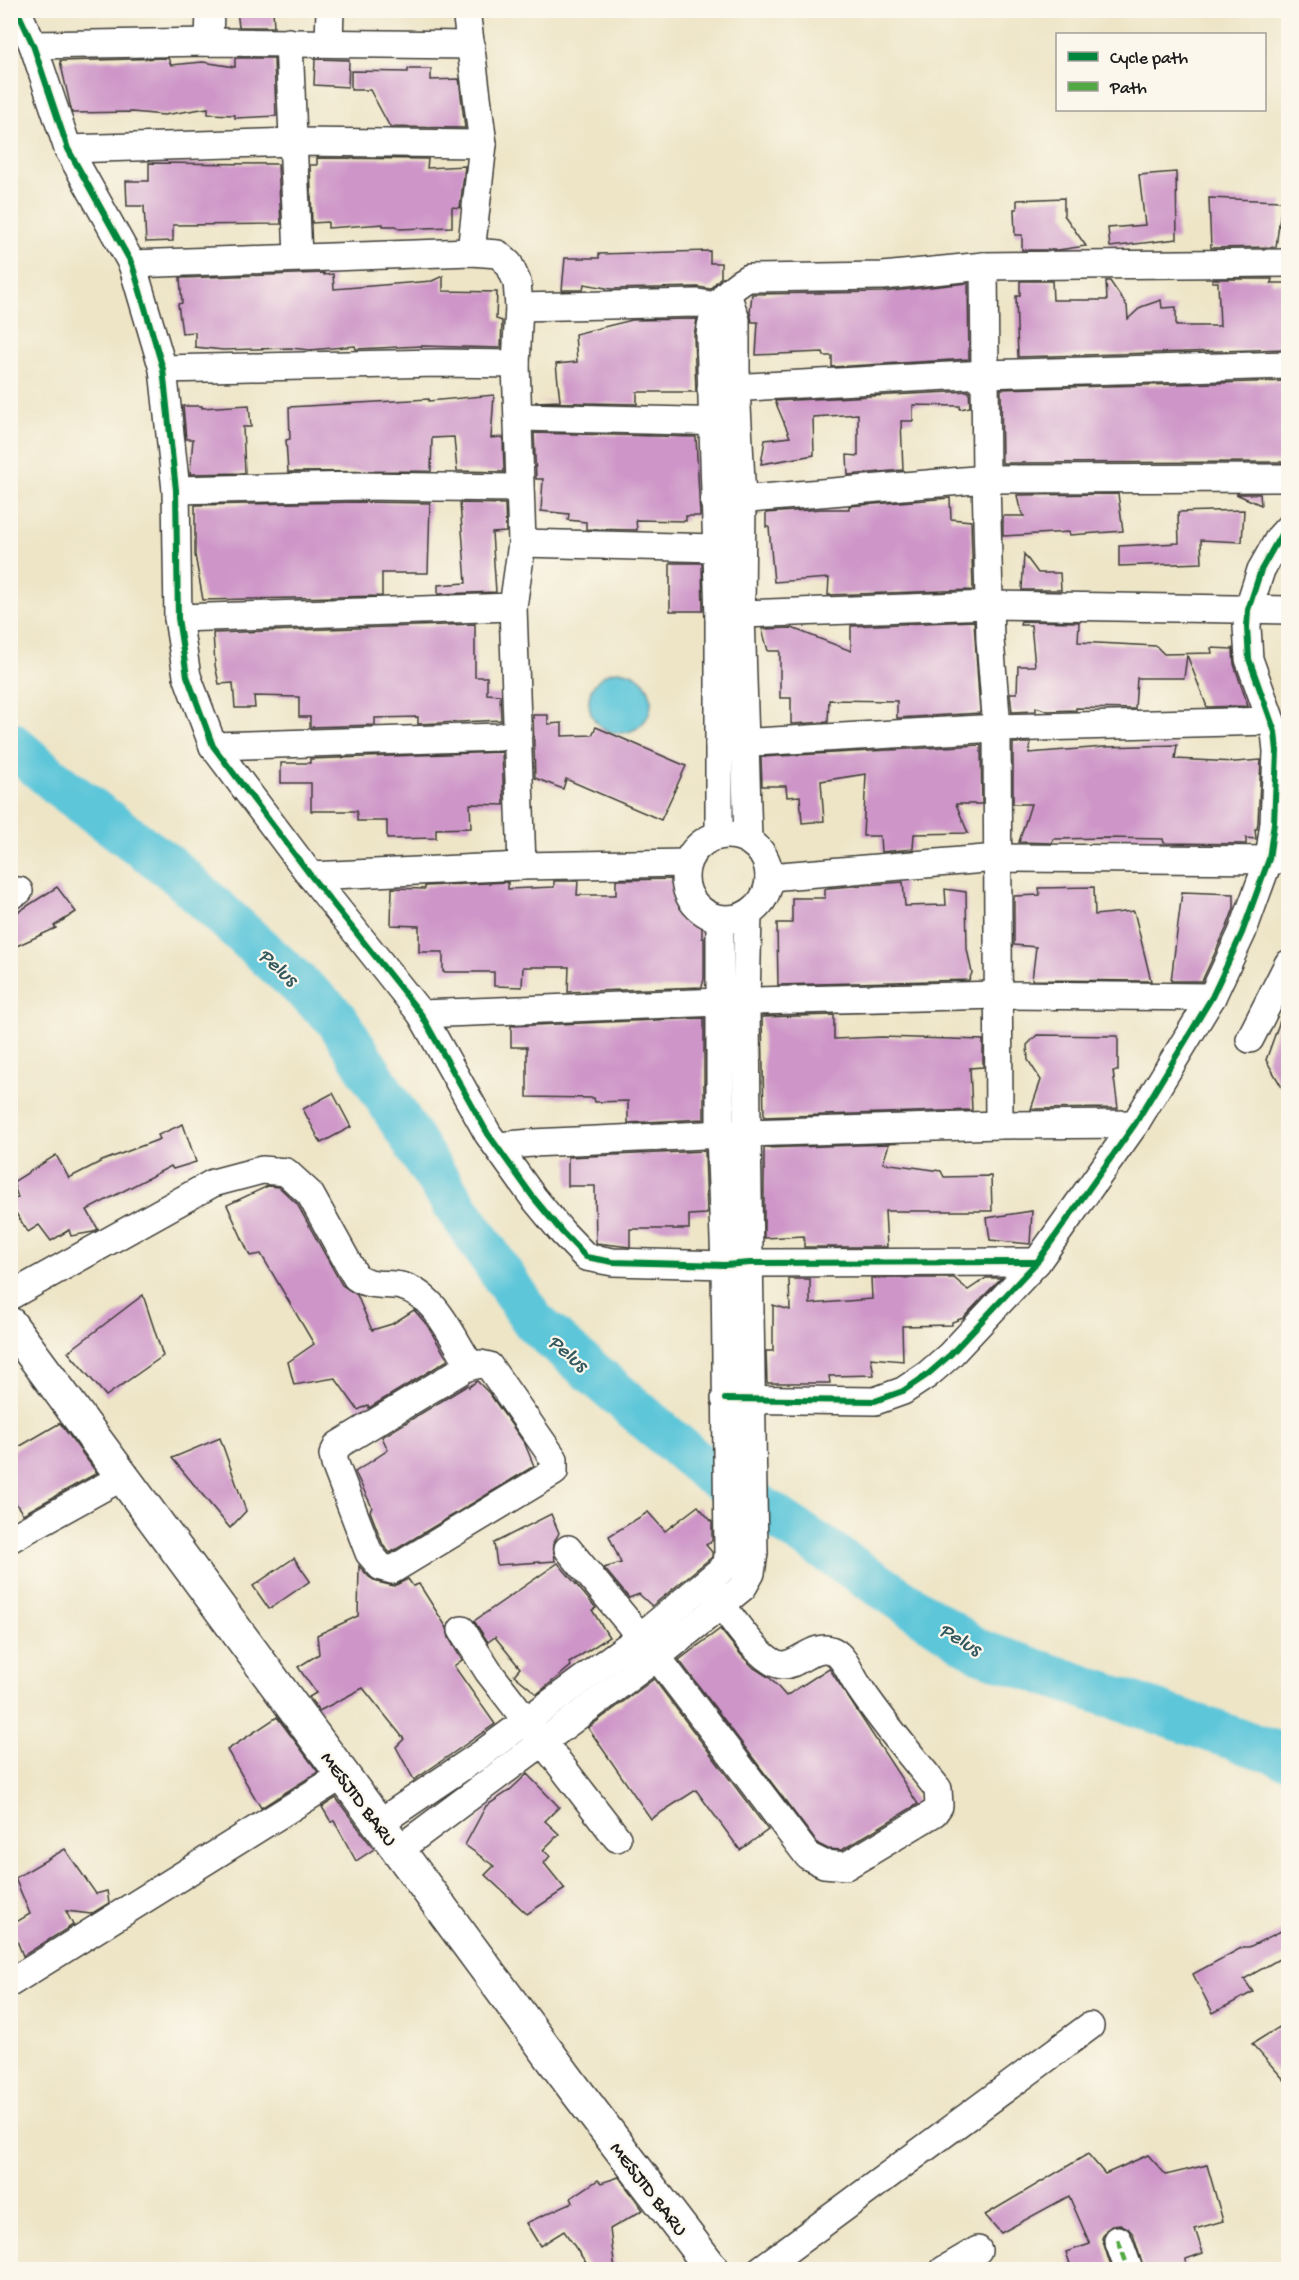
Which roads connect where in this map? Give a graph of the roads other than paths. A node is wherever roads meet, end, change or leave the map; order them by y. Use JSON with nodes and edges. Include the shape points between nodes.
{"nodes":[{"id":1,"x":17,"y":10,"type":"edge"},
{"id":2,"x":210,"y":10,"type":"edge"},
{"id":3,"x":330,"y":10,"type":"edge"},
{"id":4,"x":466,"y":10,"type":"edge"},
{"id":5,"x":209,"y":42,"type":"junction"},
{"id":6,"x":289,"y":42,"type":"junction"},
{"id":7,"x":328,"y":42,"type":"junction"},
{"id":8,"x":33,"y":45,"type":"junction"},
{"id":9,"x":471,"y":45,"type":"junction"},
{"id":10,"x":294,"y":142,"type":"junction"},
{"id":11,"x":483,"y":144,"type":"junction"},
{"id":12,"x":68,"y":149,"type":"junction"},
{"id":13,"x":471,"y":252,"type":"junction"},
{"id":14,"x":298,"y":257,"type":"junction"},
{"id":15,"x":1288,"y":263,"type":"edge"},
{"id":16,"x":132,"y":264,"type":"junction"},
{"id":17,"x":984,"y":266,"type":"junction"},
{"id":18,"x":722,"y":300,"type":"junction"},
{"id":19,"x":519,"y":307,"type":"junction"},
{"id":20,"x":516,"y":364,"type":"junction"},
{"id":21,"x":1288,"y":365,"type":"edge"},
{"id":22,"x":163,"y":369,"type":"junction"},
{"id":23,"x":986,"y":374,"type":"junction"},
{"id":24,"x":724,"y":389,"type":"junction"},
{"id":25,"x":519,"y":417,"type":"junction"},
{"id":26,"x":725,"y":422,"type":"junction"},
{"id":27,"x":1288,"y":478,"type":"edge"},
{"id":28,"x":986,"y":479,"type":"junction"},
{"id":29,"x":519,"y":488,"type":"junction"},
{"id":30,"x":176,"y":490,"type":"junction"},
{"id":31,"x":742,"y":499,"type":"junction"},
{"id":32,"x":714,"y":502,"type":"junction"},
{"id":33,"x":1288,"y":528,"type":"edge"},
{"id":34,"x":522,"y":543,"type":"junction"},
{"id":35,"x":729,"y":547,"type":"junction"},
{"id":36,"x":989,"y":605,"type":"junction"},
{"id":37,"x":513,"y":607,"type":"junction"},
{"id":38,"x":1266,"y":610,"type":"edge"},
{"id":39,"x":730,"y":616,"type":"junction"},
{"id":40,"x":178,"y":618,"type":"junction"},
{"id":41,"x":1271,"y":721,"type":"junction"},
{"id":42,"x":997,"y":728,"type":"junction"},
{"id":43,"x":518,"y":733,"type":"junction"},
{"id":44,"x":731,"y":743,"type":"junction"},
{"id":45,"x":213,"y":746,"type":"junction"},
{"id":46,"x":719,"y":836,"type":"junction"},
{"id":47,"x":748,"y":840,"type":"junction"},
{"id":48,"x":997,"y":858,"type":"junction"},
{"id":49,"x":1281,"y":860,"type":"edge"},
{"id":50,"x":686,"y":863,"type":"junction"},
{"id":51,"x":522,"y":867,"type":"junction"},
{"id":52,"x":311,"y":876,"type":"junction"},
{"id":53,"x":770,"y":877,"type":"junction"},
{"id":54,"x":748,"y":914,"type":"junction"},
{"id":55,"x":720,"y":919,"type":"junction"},
{"id":56,"x":1288,"y":964,"type":"edge"},
{"id":57,"x":999,"y":995,"type":"junction"},
{"id":58,"x":1212,"y":997,"type":"junction"},
{"id":59,"x":720,"y":1002,"type":"junction"},
{"id":60,"x":746,"y":1002,"type":"junction"},
{"id":61,"x":421,"y":1014,"type":"junction"},
{"id":62,"x":1250,"y":1038,"type":"dead end"},
{"id":63,"x":1135,"y":1124,"type":"junction"},
{"id":64,"x":999,"y":1125,"type":"junction"},
{"id":65,"x":747,"y":1132,"type":"junction"},
{"id":66,"x":720,"y":1135,"type":"junction"},
{"id":67,"x":497,"y":1146,"type":"junction"},
{"id":68,"x":1037,"y":1262,"type":"junction"},
{"id":69,"x":737,"y":1264,"type":"junction"},
{"id":70,"x":10,"y":1296,"type":"edge"},
{"id":71,"x":10,"y":1324,"type":"edge"},
{"id":72,"x":466,"y":1367,"type":"junction"},
{"id":73,"x":725,"y":1406,"type":"junction"},
{"id":74,"x":752,"y":1407,"type":"junction"},
{"id":75,"x":122,"y":1477,"type":"junction"},
{"id":76,"x":10,"y":1539,"type":"edge"},
{"id":77,"x":568,"y":1549,"type":"dead end"},
{"id":78,"x":741,"y":1554,"type":"junction"},
{"id":79,"x":714,"y":1594,"type":"junction"},
{"id":80,"x":462,"y":1630,"type":"dead end"},
{"id":81,"x":648,"y":1647,"type":"junction"},
{"id":82,"x":528,"y":1720,"type":"junction"},
{"id":83,"x":542,"y":1743,"type":"junction"},
{"id":84,"x":343,"y":1775,"type":"junction"},
{"id":85,"x":379,"y":1823,"type":"junction"},
{"id":86,"x":617,"y":1838,"type":"dead end"},
{"id":87,"x":398,"y":1850,"type":"junction"},
{"id":88,"x":10,"y":1983,"type":"edge"},
{"id":89,"x":1090,"y":2026,"type":"dead end"},
{"id":90,"x":1118,"y":2240,"type":"dead end"},
{"id":91,"x":978,"y":2250,"type":"dead end"},
{"id":92,"x":713,"y":2270,"type":"edge"},
{"id":93,"x":760,"y":2270,"type":"edge"},
{"id":94,"x":944,"y":2270,"type":"edge"},
{"id":95,"x":1129,"y":2270,"type":"edge"}],
"edges":[{"from":1,"to":8,"type":"street"},
{"from":2,"to":5,"type":"street"},
{"from":3,"to":7,"type":"street"},
{"from":4,"to":9,"type":"street"},
{"from":5,"to":6,"type":"street"},
{"from":5,"to":8,"type":"street"},
{"from":6,"to":7,"type":"street"},
{"from":6,"to":10,"type":"street"},
{"from":7,"to":9,"type":"street"},
{"from":8,"to":12,"type":"street"},
{"from":9,"to":11,"type":"street"},
{"from":10,"to":11,"type":"street"},
{"from":10,"to":12,"type":"street"},
{"from":10,"to":14,"type":"street"},
{"from":11,"to":13,"type":"street"},
{"from":12,"to":16,"type":"street"},
{"from":13,"to":14,"type":"street"},
{"from":13,"to":19,"type":"street","via":[[498,254],[509,264],[517,282]]},
{"from":14,"to":16,"type":"street"},
{"from":15,"to":17,"type":"street"},
{"from":16,"to":22,"type":"street"},
{"from":17,"to":18,"type":"street","via":[[883,276],[748,278]]},
{"from":17,"to":23,"type":"street"},
{"from":18,"to":19,"type":"street"},
{"from":18,"to":24,"type":"street","via":[[711,319]]},
{"from":19,"to":20,"type":"street"},
{"from":20,"to":22,"type":"street"},
{"from":20,"to":25,"type":"street"},
{"from":21,"to":23,"type":"street"},
{"from":22,"to":30,"type":"street"},
{"from":23,"to":24,"type":"street"},
{"from":23,"to":28,"type":"street"},
{"from":24,"to":26,"type":"street"},
{"from":25,"to":26,"type":"street"},
{"from":25,"to":29,"type":"street"},
{"from":26,"to":31,"type":"street"},
{"from":26,"to":32,"type":"street"},
{"from":27,"to":28,"type":"street"},
{"from":28,"to":31,"type":"street"},
{"from":28,"to":36,"type":"street"},
{"from":29,"to":30,"type":"street"},
{"from":29,"to":34,"type":"street"},
{"from":30,"to":40,"type":"street"},
{"from":31,"to":32,"type":"street"},
{"from":31,"to":35,"type":"street"},
{"from":32,"to":35,"type":"street"},
{"from":33,"to":38,"type":"street","via":[[1261,570]]},
{"from":34,"to":35,"type":"street"},
{"from":34,"to":37,"type":"street"},
{"from":35,"to":39,"type":"street"},
{"from":36,"to":38,"type":"street"},
{"from":36,"to":39,"type":"street"},
{"from":36,"to":42,"type":"street"},
{"from":37,"to":40,"type":"street"},
{"from":37,"to":43,"type":"street"},
{"from":38,"to":41,"type":"street","via":[[1247,645]]},
{"from":39,"to":44,"type":"street"},
{"from":40,"to":45,"type":"street","via":[[187,676]]},
{"from":41,"to":42,"type":"street"},
{"from":41,"to":49,"type":"street","via":[[1277,751],[1274,824]]},
{"from":42,"to":44,"type":"street"},
{"from":42,"to":48,"type":"street"},
{"from":43,"to":45,"type":"street","via":[[499,737]]},
{"from":43,"to":51,"type":"street"},
{"from":44,"to":46,"type":"street"},
{"from":44,"to":47,"type":"street"},
{"from":45,"to":52,"type":"street"},
{"from":46,"to":47,"type":"street","via":[[734,835]]},
{"from":46,"to":50,"type":"street","via":[[705,840]]},
{"from":47,"to":53,"type":"street","via":[[767,862]]},
{"from":48,"to":49,"type":"street"},
{"from":48,"to":53,"type":"street"},
{"from":48,"to":57,"type":"street"},
{"from":49,"to":58,"type":"street"},
{"from":50,"to":51,"type":"street"},
{"from":50,"to":55,"type":"street","via":[[684,877],[694,905]]},
{"from":51,"to":52,"type":"street"},
{"from":52,"to":61,"type":"street"},
{"from":53,"to":54,"type":"street","via":[[760,904]]},
{"from":54,"to":55,"type":"street"},
{"from":54,"to":60,"type":"street"},
{"from":55,"to":59,"type":"street"},
{"from":56,"to":62,"type":"street"},
{"from":57,"to":58,"type":"street"},
{"from":57,"to":60,"type":"street"},
{"from":57,"to":64,"type":"street"},
{"from":58,"to":63,"type":"street"},
{"from":59,"to":60,"type":"street"},
{"from":59,"to":61,"type":"street"},
{"from":59,"to":66,"type":"street"},
{"from":60,"to":65,"type":"street"},
{"from":61,"to":67,"type":"street"},
{"from":63,"to":64,"type":"street"},
{"from":63,"to":68,"type":"street"},
{"from":64,"to":65,"type":"street"},
{"from":65,"to":66,"type":"street"},
{"from":65,"to":69,"type":"street"},
{"from":66,"to":67,"type":"street"},
{"from":66,"to":69,"type":"street"},
{"from":67,"to":69,"type":"street","via":[[533,1197],[586,1257],[613,1262]]},
{"from":68,"to":69,"type":"street"},
{"from":68,"to":74,"type":"street","via":[[950,1355],[903,1391],[875,1401]]},
{"from":69,"to":73,"type":"street"},
{"from":69,"to":74,"type":"street"},
{"from":70,"to":72,"type":"street","via":[[213,1183],[262,1170],[286,1172],[310,1194],[356,1277],[370,1284],[412,1289],[430,1302],[466,1360]]},
{"from":71,"to":75,"type":"street","name":"MESJID BARU"},
{"from":72,"to":72,"type":"street","via":[[489,1366],[554,1459],[554,1472],[392,1570],[381,1567],[369,1553],[333,1455],[338,1445]]},
{"from":73,"to":74,"type":"street"},
{"from":73,"to":78,"type":"street"},
{"from":74,"to":78,"type":"street"},
{"from":75,"to":76,"type":"street"},
{"from":75,"to":84,"type":"street","name":"MESJID BARU"},
{"from":77,"to":81,"type":"street"},
{"from":78,"to":79,"type":"street","via":[[751,1573],[743,1587]]},
{"from":79,"to":81,"type":"street"},
{"from":79,"to":81,"type":"street","via":[[744,1637],[776,1664],[784,1665],[822,1650],[832,1650],[840,1657],[857,1685],[938,1789],[939,1806],[934,1814],[846,1866],[824,1864],[808,1856]]},
{"from":80,"to":82,"type":"street","via":[[488,1671]]},
{"from":81,"to":82,"type":"street"},
{"from":81,"to":83,"type":"street"},
{"from":82,"to":83,"type":"street"},
{"from":82,"to":85,"type":"street"},
{"from":83,"to":86,"type":"street"},
{"from":83,"to":87,"type":"street"},
{"from":84,"to":85,"type":"street","name":"MESJID BARU"},
{"from":84,"to":88,"type":"street"},
{"from":85,"to":87,"type":"street","name":"MESJID BARU"},
{"from":87,"to":92,"type":"street","name":"MESJID BARU"},
{"from":89,"to":93,"type":"street"},
{"from":90,"to":95,"type":"street"},
{"from":91,"to":94,"type":"street"}]}
